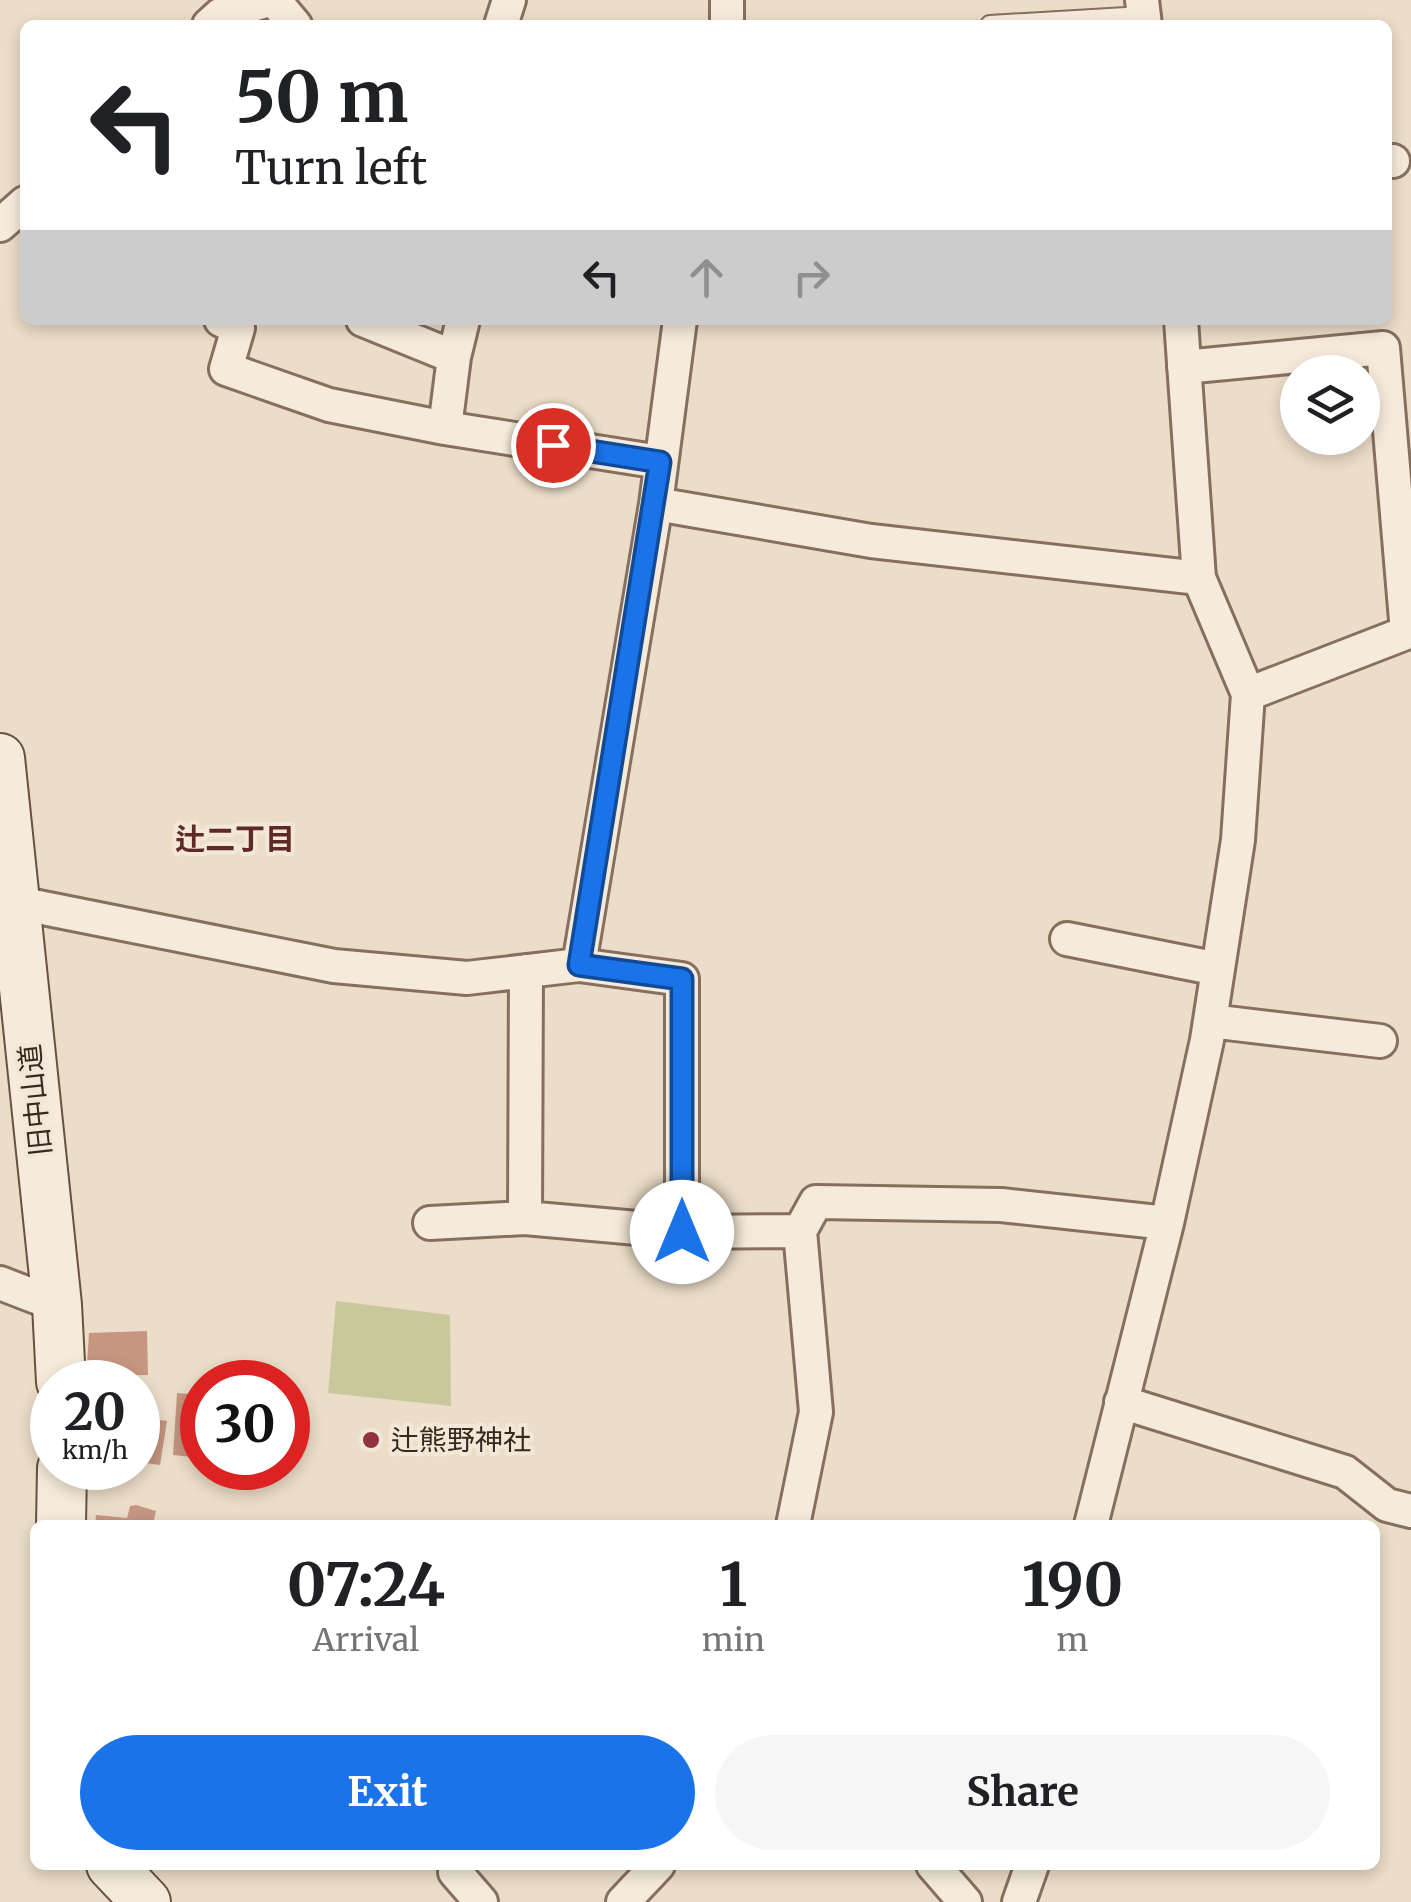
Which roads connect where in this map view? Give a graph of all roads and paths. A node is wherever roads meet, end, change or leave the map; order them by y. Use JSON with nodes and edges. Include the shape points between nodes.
{"nodes":[{"id":1,"x":271,"y":0,"type":"edge"},
{"id":2,"x":1143,"y":14,"type":"edge"},
{"id":3,"x":214,"y":20,"type":"edge"},
{"id":4,"x":289,"y":20,"type":"edge"},
{"id":5,"x":1060,"y":20,"type":"edge"},
{"id":6,"x":232,"y":325,"type":"edge"},
{"id":7,"x":374,"y":325,"type":"edge"},
{"id":8,"x":462,"y":325,"type":"edge"},
{"id":9,"x":679,"y":325,"type":"edge"},
{"id":10,"x":1182,"y":325,"type":"edge"},
{"id":11,"x":454,"y":358,"type":"junction"},
{"id":12,"x":1184,"y":367,"type":"junction"},
{"id":13,"x":446,"y":428,"type":"junction"},
{"id":14,"x":660,"y":462,"type":"junction"},
{"id":15,"x":656,"y":504,"type":"junction"},
{"id":16,"x":1199,"y":578,"type":"junction"},
{"id":17,"x":1409,"y":632,"type":"edge"},
{"id":18,"x":1248,"y":694,"type":"junction"},
{"id":19,"x":0,"y":758,"type":"edge"},
{"id":20,"x":13,"y":902,"type":"junction"},
{"id":21,"x":1067,"y":940,"type":"dead end"},
{"id":22,"x":579,"y":965,"type":"junction"},
{"id":23,"x":1218,"y":969,"type":"junction"},
{"id":24,"x":526,"y":971,"type":"junction"},
{"id":25,"x":12,"y":1000,"type":"edge"},
{"id":26,"x":1210,"y":1021,"type":"junction"},
{"id":27,"x":1380,"y":1041,"type":"dead end"},
{"id":28,"x":525,"y":1218,"type":"junction"},
{"id":29,"x":430,"y":1223,"type":"dead end"},
{"id":30,"x":1166,"y":1223,"type":"junction"},
{"id":31,"x":800,"y":1231,"type":"junction"},
{"id":32,"x":682,"y":1232,"type":"junction"},
{"id":33,"x":0,"y":1283,"type":"edge"},
{"id":34,"x":57,"y":1305,"type":"junction"},
{"id":35,"x":60,"y":1360,"type":"edge"},
{"id":36,"x":1120,"y":1402,"type":"junction"},
{"id":37,"x":62,"y":1490,"type":"edge"},
{"id":38,"x":1411,"y":1511,"type":"edge"},
{"id":39,"x":61,"y":1520,"type":"edge"},
{"id":40,"x":795,"y":1520,"type":"edge"},
{"id":41,"x":1092,"y":1520,"type":"edge"},
{"id":42,"x":116,"y":1870,"type":"edge"},
{"id":43,"x":653,"y":1870,"type":"edge"},
{"id":44,"x":937,"y":1870,"type":"edge"},
{"id":45,"x":1030,"y":1870,"type":"edge"},
{"id":46,"x":455,"y":1872,"type":"dead end"},
{"id":47,"x":146,"y":1902,"type":"edge"},
{"id":48,"x":481,"y":1902,"type":"edge"},
{"id":49,"x":623,"y":1902,"type":"edge"},
{"id":50,"x":965,"y":1902,"type":"edge"},
{"id":51,"x":1019,"y":1902,"type":"edge"}],
"edges":[{"from":1,"to":3,"type":"street"},
{"from":1,"to":4,"type":"street"},
{"from":2,"to":5,"type":"lane"},
{"from":6,"to":13,"type":"street","via":[[238,328],[226,369],[329,405]]},
{"from":7,"to":11,"type":"street"},
{"from":8,"to":11,"type":"street"},
{"from":9,"to":14,"type":"street"},
{"from":10,"to":12,"type":"street"},
{"from":11,"to":13,"type":"street"},
{"from":12,"to":16,"type":"street"},
{"from":12,"to":17,"type":"street","via":[[1383,348]]},
{"from":13,"to":14,"type":"street"},
{"from":14,"to":15,"type":"street"},
{"from":15,"to":16,"type":"street","via":[[871,542]]},
{"from":15,"to":22,"type":"street"},
{"from":16,"to":18,"type":"street"},
{"from":17,"to":18,"type":"street"},
{"from":18,"to":23,"type":"street","via":[[1238,840]]},
{"from":19,"to":20,"type":"street","name":"旧中山道"},
{"from":20,"to":24,"type":"street","via":[[334,966],[466,978]]},
{"from":20,"to":25,"type":"street","name":"旧中山道"},
{"from":21,"to":23,"type":"street"},
{"from":22,"to":24,"type":"street"},
{"from":22,"to":32,"type":"street","via":[[682,979]]},
{"from":23,"to":26,"type":"street"},
{"from":24,"to":28,"type":"street"},
{"from":25,"to":34,"type":"street","name":"旧中山道"},
{"from":26,"to":27,"type":"street"},
{"from":26,"to":30,"type":"street"},
{"from":28,"to":29,"type":"street"},
{"from":28,"to":32,"type":"street"},
{"from":30,"to":31,"type":"street","via":[[1002,1205],[816,1202]]},
{"from":30,"to":36,"type":"street"},
{"from":31,"to":32,"type":"street"},
{"from":31,"to":40,"type":"street","via":[[816,1412]]},
{"from":33,"to":34,"type":"street"},
{"from":34,"to":35,"type":"street","name":"旧中山道"},
{"from":36,"to":38,"type":"street","via":[[1345,1472],[1388,1504]]},
{"from":36,"to":41,"type":"street"},
{"from":37,"to":39,"type":"street"},
{"from":42,"to":47,"type":"street"},
{"from":43,"to":49,"type":"street"},
{"from":44,"to":50,"type":"street"},
{"from":45,"to":51,"type":"street"},
{"from":46,"to":48,"type":"street"}]}
